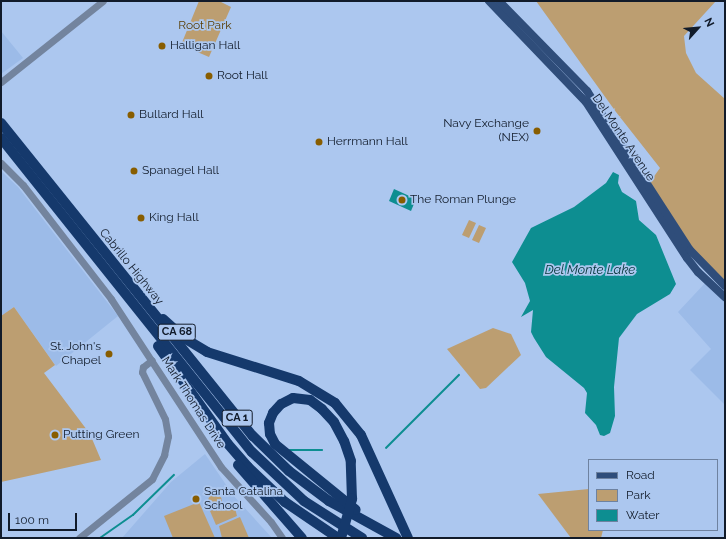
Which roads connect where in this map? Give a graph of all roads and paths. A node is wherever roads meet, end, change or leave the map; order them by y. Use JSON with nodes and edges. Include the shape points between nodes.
{"nodes":[{"id":1,"x":103,"y":1,"type":"edge"},
{"id":2,"x":489,"y":1,"type":"edge"},
{"id":3,"x":499,"y":1,"type":"edge"},
{"id":4,"x":1,"y":82,"type":"edge"},
{"id":5,"x":1,"y":118,"type":"edge"},
{"id":6,"x":1,"y":123,"type":"edge"},
{"id":7,"x":6,"y":137,"type":"edge"},
{"id":8,"x":1,"y":143,"type":"edge"},
{"id":9,"x":20,"y":159,"type":"junction"},
{"id":10,"x":1,"y":163,"type":"edge"},
{"id":11,"x":110,"y":262,"type":"junction"},
{"id":12,"x":725,"y":286,"type":"edge"},
{"id":13,"x":126,"y":293,"type":"junction"},
{"id":14,"x":725,"y":297,"type":"edge"},
{"id":15,"x":152,"y":360,"type":"junction"},
{"id":16,"x":265,"y":371,"type":"junction"},
{"id":17,"x":219,"y":432,"type":"junction"},
{"id":18,"x":354,"y":500,"type":"junction"},
{"id":19,"x":79,"y":538,"type":"edge"},
{"id":20,"x":282,"y":538,"type":"edge"},
{"id":21,"x":302,"y":538,"type":"edge"},
{"id":22,"x":338,"y":538,"type":"edge"},
{"id":23,"x":341,"y":538,"type":"edge"},
{"id":24,"x":346,"y":538,"type":"edge"},
{"id":25,"x":362,"y":538,"type":"edge"},
{"id":26,"x":397,"y":538,"type":"edge"},
{"id":27,"x":408,"y":538,"type":"edge"}],
"edges":[{"from":1,"to":4,"type":"street"},
{"from":2,"to":14,"type":"main road","name":"Del Monte Avenue","via":[[586,102],[687,258]]},
{"from":3,"to":12,"type":"main road","name":"Del Monte Avenue","via":[[587,92],[690,250]]},
{"from":5,"to":7,"type":"highway"},
{"from":6,"to":7,"type":"highway","name":"Cabrillo Highway","number":"CA 1"},
{"from":7,"to":9,"type":"highway","name":"Cabrillo Highway","number":"CA 1"},
{"from":7,"to":11,"type":"highway","name":"Cabrillo Highway","number":"CA 1"},
{"from":8,"to":9,"type":"highway"},
{"from":9,"to":13,"type":"highway","name":"Cabrillo Highway","number":"CA 1"},
{"from":10,"to":15,"type":"street","name":"Mark Thomas Drive","via":[[23,185],[102,288]]},
{"from":11,"to":16,"type":"highway","number":"CA 68","via":[[187,341],[212,354]]},
{"from":11,"to":26,"type":"highway","name":"Cabrillo Highway","number":"CA 1","via":[[232,413],[267,450],[329,501]]},
{"from":13,"to":17,"type":"highway","number":"CA 68","via":[[149,333]]},
{"from":13,"to":25,"type":"highway","name":"Cabrillo Highway","number":"CA 1","via":[[258,460],[304,501]]},
{"from":15,"to":19,"type":"street","via":[[143,367],[142,372],[165,419],[168,436],[164,455],[152,479]]},
{"from":15,"to":20,"type":"street","name":"Mark Thomas Drive","via":[[225,472],[271,522]]},
{"from":16,"to":18,"type":"highway","number":"CA 68","via":[[312,393],[341,424],[355,460],[358,485]]},
{"from":16,"to":27,"type":"highway","via":[[311,386],[343,411],[364,441]]},
{"from":17,"to":21,"type":"highway","number":"CA 68","via":[[229,453],[241,469]]},
{"from":17,"to":22,"type":"highway","via":[[241,460],[274,492]]},
{"from":18,"to":23,"type":"highway","bridge":true},
{"from":18,"to":24,"type":"highway","number":"CA 68"},
{"from":18,"to":26,"type":"highway","via":[[351,461],[342,436],[331,418],[319,406],[306,399],[293,398],[281,404],[269,423],[270,434],[276,446],[340,499]]}]}
